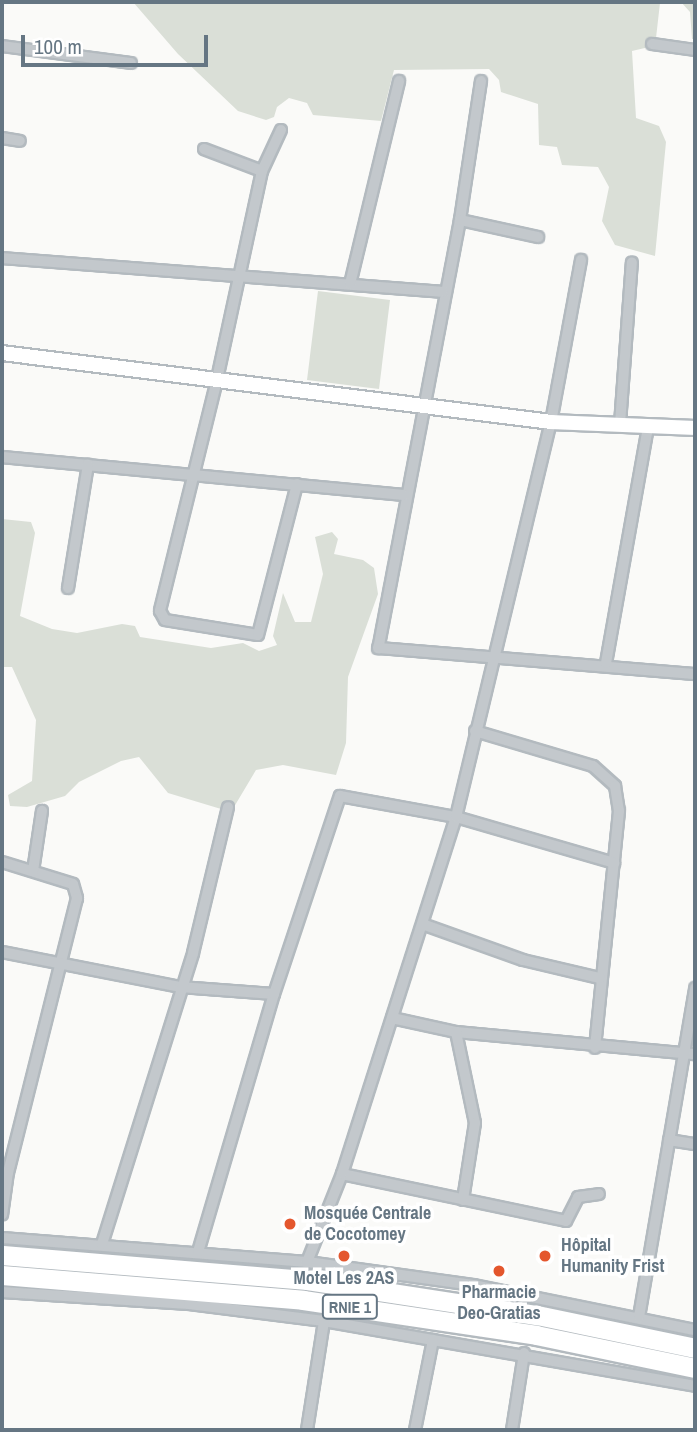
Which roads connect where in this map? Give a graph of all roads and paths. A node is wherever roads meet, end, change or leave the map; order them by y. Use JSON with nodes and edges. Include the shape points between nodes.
{"nodes":[{"id":1,"x":652,"y":44,"type":"dead end"},
{"id":2,"x":2,"y":46,"type":"edge"},
{"id":3,"x":695,"y":50,"type":"edge"},
{"id":4,"x":131,"y":63,"type":"dead end"},
{"id":5,"x":399,"y":81,"type":"dead end"},
{"id":6,"x":481,"y":81,"type":"dead end"},
{"id":7,"x":281,"y":130,"type":"dead end"},
{"id":8,"x":2,"y":138,"type":"edge"},
{"id":9,"x":20,"y":141,"type":"dead end"},
{"id":10,"x":204,"y":149,"type":"dead end"},
{"id":11,"x":262,"y":171,"type":"junction"},
{"id":12,"x":460,"y":220,"type":"junction"},
{"id":13,"x":538,"y":237,"type":"dead end"},
{"id":14,"x":2,"y":258,"type":"edge"},
{"id":15,"x":582,"y":260,"type":"dead end"},
{"id":16,"x":632,"y":262,"type":"dead end"},
{"id":17,"x":240,"y":275,"type":"junction"},
{"id":18,"x":350,"y":284,"type":"junction"},
{"id":19,"x":443,"y":292,"type":"junction"},
{"id":20,"x":2,"y":353,"type":"edge"},
{"id":21,"x":217,"y":380,"type":"junction"},
{"id":22,"x":423,"y":404,"type":"junction"},
{"id":23,"x":551,"y":422,"type":"junction"},
{"id":24,"x":620,"y":425,"type":"junction"},
{"id":25,"x":648,"y":428,"type":"junction"},
{"id":26,"x":695,"y":428,"type":"edge"},
{"id":27,"x":2,"y":457,"type":"edge"},
{"id":28,"x":88,"y":465,"type":"junction"},
{"id":29,"x":191,"y":474,"type":"junction"},
{"id":30,"x":297,"y":484,"type":"junction"},
{"id":31,"x":404,"y":495,"type":"junction"},
{"id":32,"x":68,"y":588,"type":"dead end"},
{"id":33,"x":496,"y":657,"type":"junction"},
{"id":34,"x":606,"y":663,"type":"junction"},
{"id":35,"x":695,"y":674,"type":"edge"},
{"id":36,"x":475,"y":731,"type":"junction"},
{"id":37,"x":228,"y":807,"type":"dead end"},
{"id":38,"x":42,"y":811,"type":"dead end"},
{"id":39,"x":456,"y":817,"type":"junction"},
{"id":40,"x":2,"y":862,"type":"edge"},
{"id":41,"x":614,"y":863,"type":"junction"},
{"id":42,"x":33,"y":870,"type":"junction"},
{"id":43,"x":425,"y":925,"type":"junction"},
{"id":44,"x":2,"y":951,"type":"edge"},
{"id":45,"x":62,"y":963,"type":"junction"},
{"id":46,"x":600,"y":978,"type":"junction"},
{"id":47,"x":180,"y":987,"type":"junction"},
{"id":48,"x":695,"y":988,"type":"edge"},
{"id":49,"x":274,"y":994,"type":"junction"},
{"id":50,"x":391,"y":1018,"type":"junction"},
{"id":51,"x":456,"y":1032,"type":"junction"},
{"id":52,"x":596,"y":1048,"type":"junction"},
{"id":53,"x":682,"y":1052,"type":"junction"},
{"id":54,"x":695,"y":1054,"type":"edge"},
{"id":55,"x":669,"y":1140,"type":"junction"},
{"id":56,"x":695,"y":1144,"type":"edge"},
{"id":57,"x":342,"y":1174,"type":"junction"},
{"id":58,"x":599,"y":1194,"type":"dead end"},
{"id":59,"x":463,"y":1200,"type":"junction"},
{"id":60,"x":2,"y":1215,"type":"edge"},
{"id":61,"x":2,"y":1238,"type":"edge"},
{"id":62,"x":102,"y":1244,"type":"junction"},
{"id":63,"x":198,"y":1252,"type":"junction"},
{"id":64,"x":2,"y":1255,"type":"edge"},
{"id":65,"x":307,"y":1262,"type":"junction"},
{"id":66,"x":2,"y":1275,"type":"edge"},
{"id":67,"x":2,"y":1292,"type":"edge"},
{"id":68,"x":639,"y":1317,"type":"junction"},
{"id":69,"x":324,"y":1321,"type":"junction"},
{"id":70,"x":695,"y":1330,"type":"edge"},
{"id":71,"x":433,"y":1339,"type":"junction"},
{"id":72,"x":695,"y":1348,"type":"edge"},
{"id":73,"x":524,"y":1353,"type":"junction"},
{"id":74,"x":695,"y":1368,"type":"edge"},
{"id":75,"x":695,"y":1386,"type":"edge"},
{"id":76,"x":307,"y":1430,"type":"edge"},
{"id":77,"x":415,"y":1430,"type":"edge"},
{"id":78,"x":512,"y":1430,"type":"edge"}],
"edges":[{"from":1,"to":3,"type":"street"},
{"from":2,"to":4,"type":"street"},
{"from":5,"to":18,"type":"street"},
{"from":6,"to":12,"type":"street"},
{"from":7,"to":11,"type":"street"},
{"from":8,"to":9,"type":"street"},
{"from":10,"to":11,"type":"street"},
{"from":11,"to":17,"type":"street"},
{"from":12,"to":13,"type":"street"},
{"from":12,"to":19,"type":"street"},
{"from":14,"to":17,"type":"street"},
{"from":15,"to":23,"type":"street"},
{"from":16,"to":24,"type":"street"},
{"from":17,"to":18,"type":"street"},
{"from":17,"to":21,"type":"street"},
{"from":18,"to":19,"type":"street"},
{"from":19,"to":22,"type":"street"},
{"from":20,"to":21,"type":"street"},
{"from":21,"to":22,"type":"street"},
{"from":21,"to":29,"type":"street"},
{"from":22,"to":23,"type":"street"},
{"from":22,"to":31,"type":"street"},
{"from":23,"to":24,"type":"street"},
{"from":23,"to":33,"type":"street"},
{"from":24,"to":25,"type":"street"},
{"from":25,"to":26,"type":"street"},
{"from":25,"to":34,"type":"street"},
{"from":27,"to":28,"type":"street"},
{"from":28,"to":29,"type":"street"},
{"from":28,"to":32,"type":"street"},
{"from":29,"to":30,"type":"street"},
{"from":29,"to":30,"type":"street","via":[[161,615],[170,624],[256,635],[262,631]]},
{"from":30,"to":31,"type":"street"},
{"from":31,"to":33,"type":"street","via":[[378,648]]},
{"from":33,"to":34,"type":"street"},
{"from":33,"to":36,"type":"street"},
{"from":34,"to":35,"type":"street"},
{"from":36,"to":39,"type":"street"},
{"from":36,"to":41,"type":"street","via":[[606,773],[615,786],[619,811]]},
{"from":37,"to":47,"type":"street","via":[[193,953]]},
{"from":38,"to":42,"type":"street"},
{"from":39,"to":41,"type":"street"},
{"from":39,"to":43,"type":"street"},
{"from":39,"to":49,"type":"street","via":[[340,796]]},
{"from":40,"to":42,"type":"street"},
{"from":41,"to":46,"type":"street"},
{"from":42,"to":45,"type":"street","via":[[73,884],[77,898]]},
{"from":43,"to":46,"type":"street","via":[[523,960]]},
{"from":43,"to":50,"type":"street"},
{"from":44,"to":45,"type":"street"},
{"from":45,"to":47,"type":"street"},
{"from":45,"to":60,"type":"street","via":[[8,1172]]},
{"from":46,"to":52,"type":"street"},
{"from":47,"to":49,"type":"street"},
{"from":47,"to":62,"type":"street"},
{"from":48,"to":53,"type":"street"},
{"from":49,"to":63,"type":"street"},
{"from":50,"to":51,"type":"street"},
{"from":50,"to":57,"type":"street"},
{"from":51,"to":52,"type":"street"},
{"from":51,"to":59,"type":"street","via":[[475,1123]]},
{"from":52,"to":53,"type":"street"},
{"from":53,"to":54,"type":"street"},
{"from":53,"to":55,"type":"street"},
{"from":55,"to":56,"type":"street"},
{"from":55,"to":68,"type":"street"},
{"from":57,"to":59,"type":"street"},
{"from":57,"to":65,"type":"street"},
{"from":58,"to":59,"type":"street","via":[[578,1197],[566,1221]]},
{"from":61,"to":62,"type":"street"},
{"from":62,"to":63,"type":"street"},
{"from":63,"to":65,"type":"street"},
{"from":64,"to":72,"type":"highway","number":"RNIE 1","via":[[307,1280],[537,1315]]},
{"from":65,"to":68,"type":"street","via":[[473,1285]]},
{"from":66,"to":74,"type":"highway","number":"RNIE 1","via":[[303,1300],[536,1335]]},
{"from":67,"to":69,"type":"street","via":[[189,1304]]},
{"from":68,"to":70,"type":"street"},
{"from":69,"to":71,"type":"street"},
{"from":69,"to":76,"type":"street"},
{"from":71,"to":73,"type":"street"},
{"from":71,"to":77,"type":"street"},
{"from":73,"to":75,"type":"street"},
{"from":73,"to":78,"type":"street"}]}
